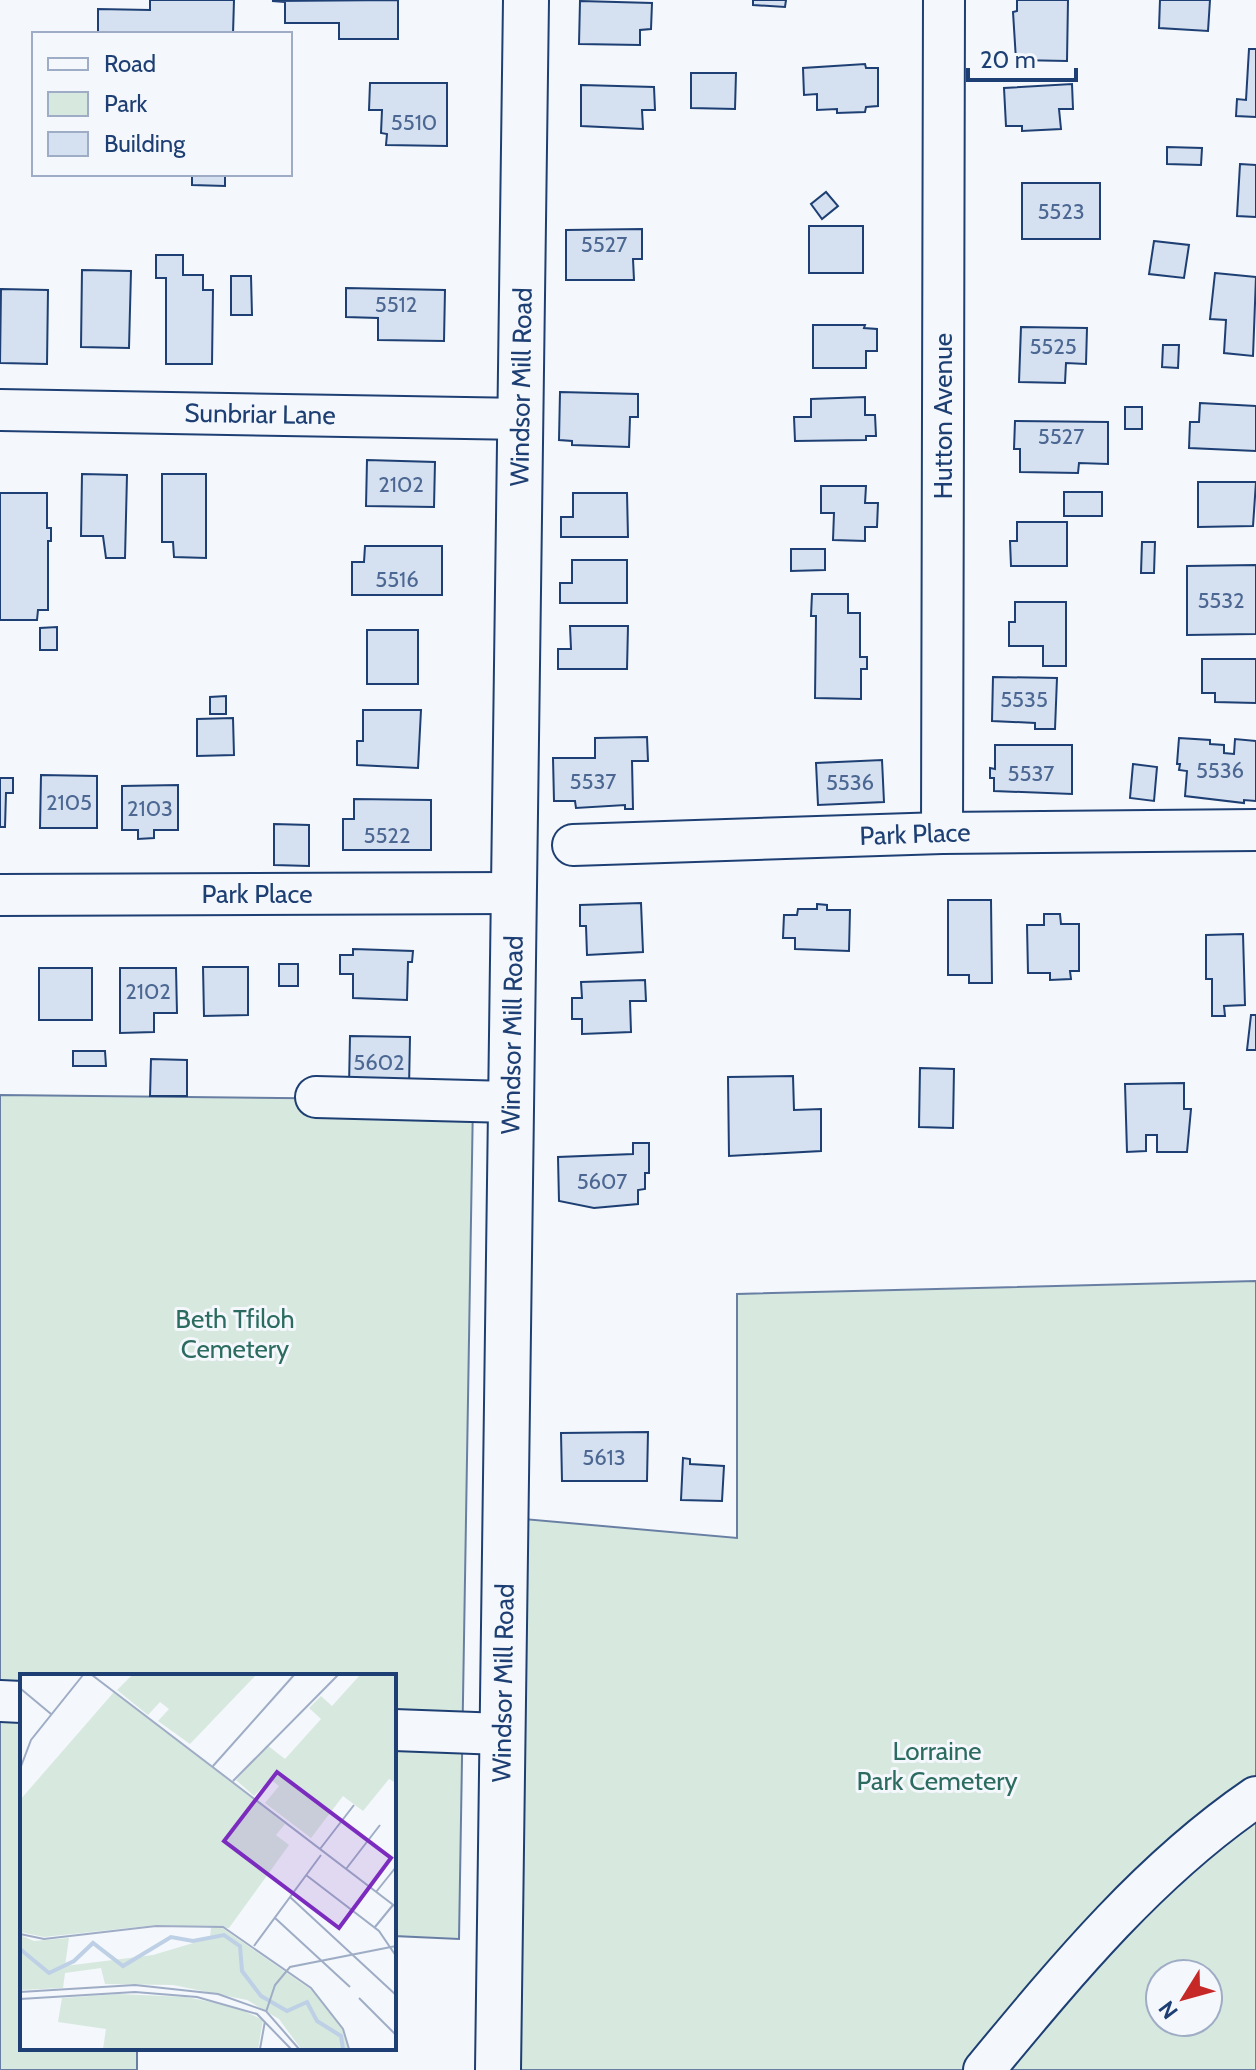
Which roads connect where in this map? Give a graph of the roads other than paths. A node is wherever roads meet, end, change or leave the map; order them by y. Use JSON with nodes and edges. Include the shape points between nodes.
{"nodes":[{"id":1,"x":526,"y":0,"type":"edge"},
{"id":2,"x":944,"y":0,"type":"edge"},
{"id":3,"x":0,"y":410,"type":"edge"},
{"id":4,"x":520,"y":419,"type":"junction"},
{"id":5,"x":1256,"y":830,"type":"edge"},
{"id":6,"x":942,"y":833,"type":"junction"},
{"id":7,"x":573,"y":845,"type":"dead end"},
{"id":8,"x":514,"y":893,"type":"junction"},
{"id":9,"x":0,"y":895,"type":"edge"},
{"id":10,"x":316,"y":1097,"type":"dead end"},
{"id":11,"x":512,"y":1102,"type":"junction"},
{"id":12,"x":0,"y":1701,"type":"edge"},
{"id":13,"x":20,"y":1702,"type":"edge"},
{"id":14,"x":396,"y":1730,"type":"edge"},
{"id":15,"x":502,"y":1734,"type":"junction"},
{"id":16,"x":1256,"y":1797,"type":"edge"},
{"id":17,"x":498,"y":2070,"type":"edge"},
{"id":18,"x":984,"y":2070,"type":"edge"}],
"edges":[{"from":1,"to":4,"type":"main road","name":"Windsor Mill Road"},
{"from":2,"to":6,"type":"street","name":"Hutton Avenue"},
{"from":3,"to":4,"type":"street","name":"Sunbriar Lane"},
{"from":4,"to":8,"type":"main road","name":"Windsor Mill Road"},
{"from":5,"to":6,"type":"street","name":"Park Place"},
{"from":6,"to":7,"type":"street","name":"Park Place"},
{"from":8,"to":9,"type":"street","name":"Park Place"},
{"from":8,"to":11,"type":"main road","name":"Windsor Mill Road"},
{"from":10,"to":11,"type":"street"},
{"from":11,"to":15,"type":"main road","name":"Windsor Mill Road"},
{"from":12,"to":13,"type":"street"},
{"from":14,"to":15,"type":"street"},
{"from":15,"to":17,"type":"main road","name":"Windsor Mill Road"},
{"from":16,"to":18,"type":"street","via":[[1128,1904]]}]}
